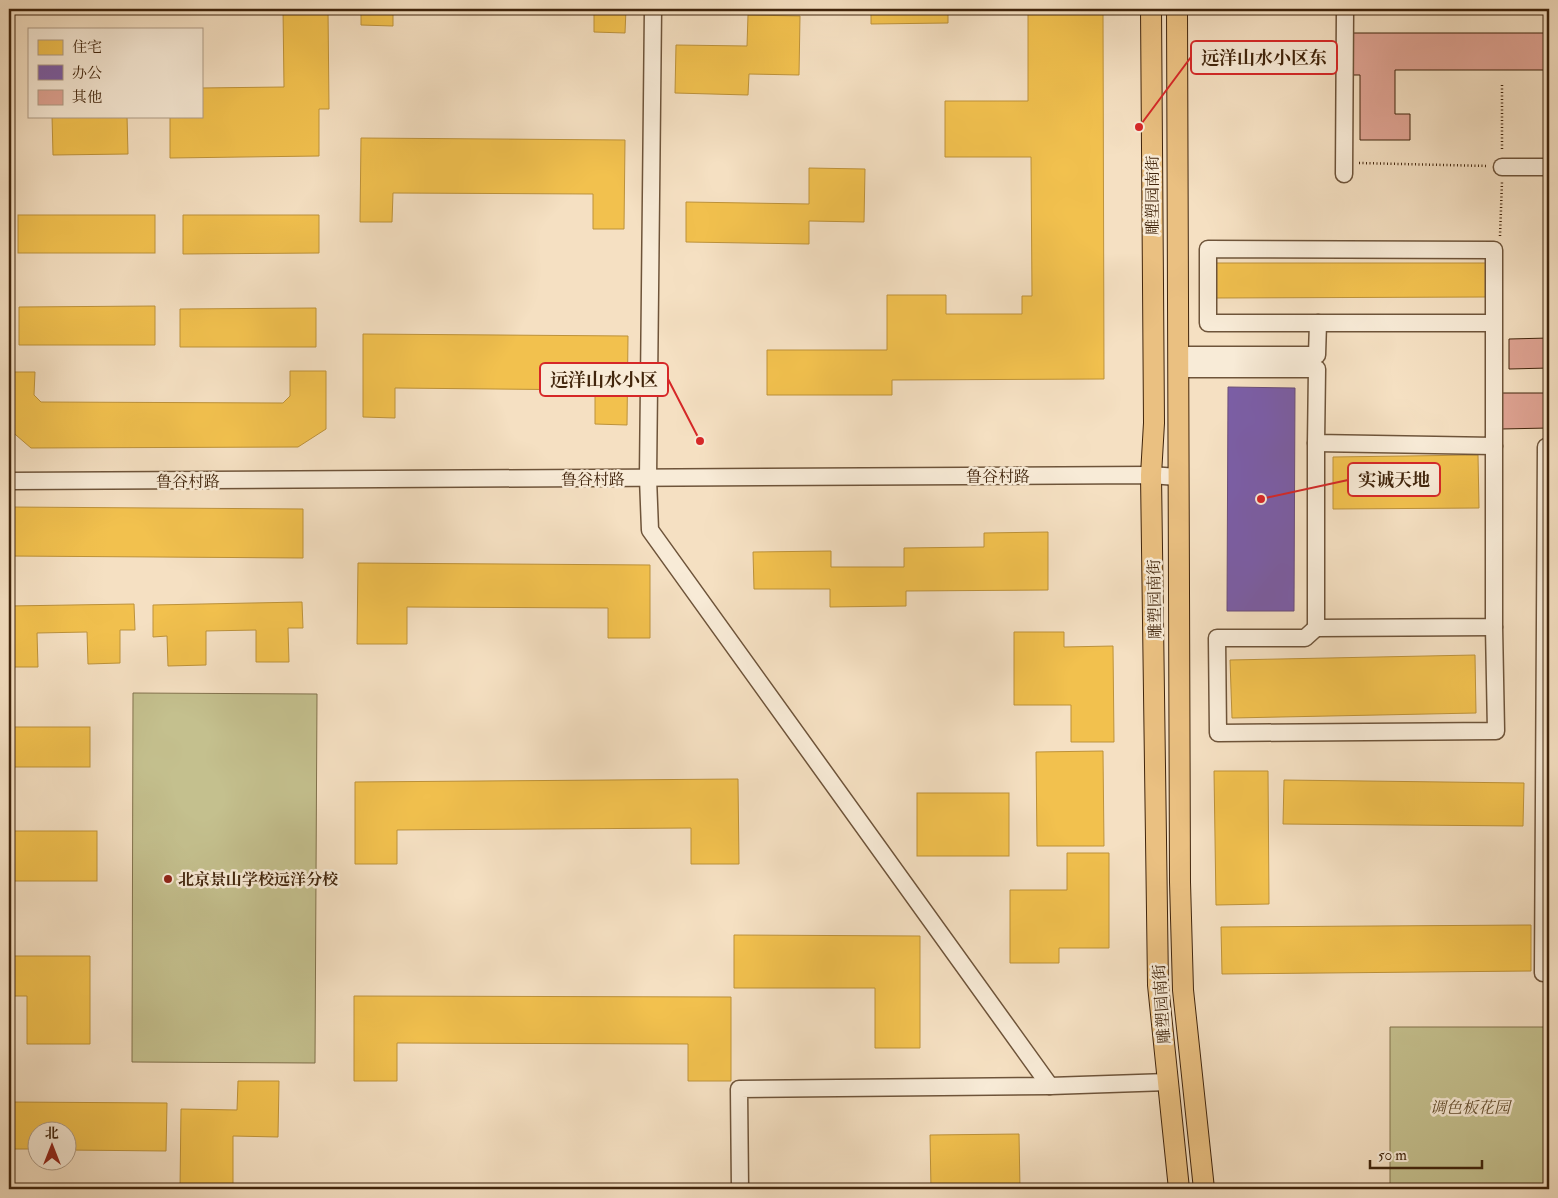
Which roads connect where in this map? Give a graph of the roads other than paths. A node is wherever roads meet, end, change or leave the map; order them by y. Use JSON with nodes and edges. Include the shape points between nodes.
{"nodes":[{"id":1,"x":653,"y":9,"type":"edge"},
{"id":2,"x":1151,"y":9,"type":"edge"},
{"id":3,"x":1177,"y":9,"type":"edge"},
{"id":4,"x":1345,"y":9,"type":"edge"},
{"id":5,"x":1502,"y":167,"type":"road end"},
{"id":6,"x":1549,"y":167,"type":"edge"},
{"id":7,"x":1344,"y":168,"type":"road end"},
{"id":8,"x":1318,"y":323,"type":"junction"},
{"id":9,"x":1494,"y":324,"type":"junction"},
{"id":10,"x":1179,"y":362,"type":"junction"},
{"id":11,"x":1317,"y":362,"type":"junction"},
{"id":12,"x":1316,"y":443,"type":"junction"},
{"id":13,"x":1494,"y":446,"type":"junction"},
{"id":14,"x":1549,"y":447,"type":"edge"},
{"id":15,"x":1151,"y":475,"type":"junction"},
{"id":16,"x":1177,"y":477,"type":"junction"},
{"id":17,"x":648,"y":478,"type":"junction"},
{"id":18,"x":9,"y":482,"type":"edge"},
{"id":19,"x":1547,"y":534,"type":"edge"},
{"id":20,"x":1494,"y":627,"type":"junction"},
{"id":21,"x":1547,"y":627,"type":"edge"},
{"id":22,"x":1316,"y":628,"type":"junction"},
{"id":23,"x":1547,"y":726,"type":"edge"},
{"id":24,"x":1546,"y":818,"type":"edge"},
{"id":25,"x":1546,"y":909,"type":"edge"},
{"id":26,"x":1543,"y":973,"type":"dead end"},
{"id":27,"x":1168,"y":1082,"type":"junction"},
{"id":28,"x":1050,"y":1086,"type":"junction"},
{"id":29,"x":740,"y":1189,"type":"edge"},
{"id":30,"x":1179,"y":1189,"type":"edge"},
{"id":31,"x":1204,"y":1189,"type":"edge"}],
"edges":[{"from":1,"to":17,"type":"street"},
{"from":2,"to":15,"type":"main road","name":"雕塑园南街","via":[[1154,413]]},
{"from":3,"to":10,"type":"main road","name":"雕塑园南街"},
{"from":4,"to":7,"type":"street"},
{"from":5,"to":6,"type":"street"},
{"from":8,"to":9,"type":"street"},
{"from":8,"to":9,"type":"street","via":[[1208,323],[1208,249],[1494,250]]},
{"from":8,"to":11,"type":"street"},
{"from":9,"to":13,"type":"street"},
{"from":10,"to":11,"type":"street"},
{"from":10,"to":16,"type":"main road","name":"雕塑园南街"},
{"from":11,"to":12,"type":"street"},
{"from":12,"to":13,"type":"street"},
{"from":12,"to":22,"type":"street"},
{"from":13,"to":20,"type":"street"},
{"from":14,"to":19,"type":"street","via":[[1546,447]]},
{"from":15,"to":16,"type":"street","name":"鲁谷村路"},
{"from":15,"to":17,"type":"street","name":"鲁谷村路"},
{"from":15,"to":27,"type":"main road","name":"雕塑园南街","via":[[1158,985]]},
{"from":16,"to":31,"type":"main road","name":"雕塑园南街","via":[[1183,990]]},
{"from":17,"to":18,"type":"street","name":"鲁谷村路"},
{"from":17,"to":28,"type":"street","via":[[650,530]]},
{"from":19,"to":21,"type":"street"},
{"from":20,"to":22,"type":"street"},
{"from":20,"to":22,"type":"street","via":[[1496,730],[1218,733],[1217,638],[1305,638]]},
{"from":21,"to":23,"type":"street"},
{"from":23,"to":24,"type":"street"},
{"from":24,"to":25,"type":"street"},
{"from":25,"to":26,"type":"street"},
{"from":27,"to":28,"type":"street"},
{"from":27,"to":30,"type":"main road","name":"雕塑园南街"},
{"from":28,"to":29,"type":"street","via":[[739,1089]]}]}
